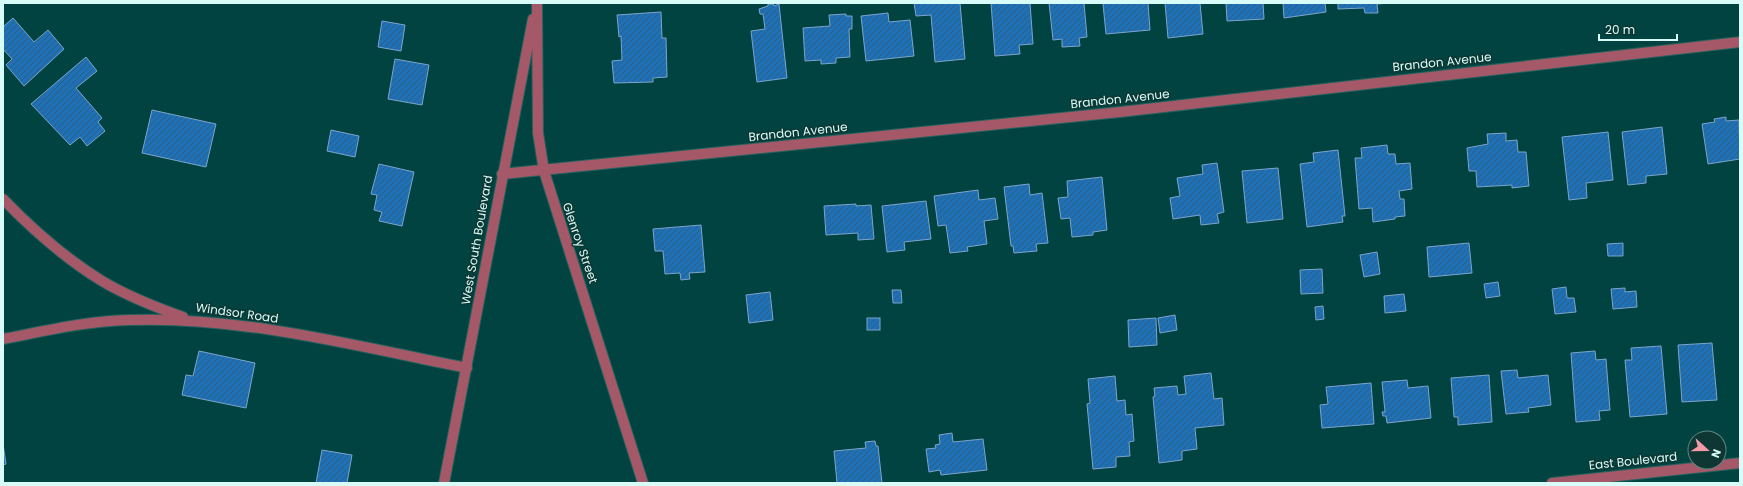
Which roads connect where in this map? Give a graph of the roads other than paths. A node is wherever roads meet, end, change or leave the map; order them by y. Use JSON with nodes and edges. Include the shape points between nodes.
{"nodes":[{"id":1,"x":537,"y":3,"type":"edge"},
{"id":2,"x":1740,"y":42,"type":"edge"},
{"id":3,"x":544,"y":171,"type":"junction"},
{"id":4,"x":502,"y":174,"type":"junction"},
{"id":5,"x":3,"y":199,"type":"edge"},
{"id":6,"x":190,"y":320,"type":"junction"},
{"id":7,"x":3,"y":339,"type":"edge"},
{"id":8,"x":467,"y":368,"type":"junction"},
{"id":9,"x":1740,"y":463,"type":"edge"},
{"id":10,"x":444,"y":483,"type":"edge"},
{"id":11,"x":643,"y":483,"type":"edge"},
{"id":12,"x":1552,"y":483,"type":"edge"}],
"edges":[{"from":1,"to":3,"type":"street","name":"Glenroy Street","via":[[538,133]]},
{"from":1,"to":4,"type":"street","name":"West South Boulevard"},
{"from":2,"to":3,"type":"street","name":"Brandon Avenue","via":[[1120,112]]},
{"from":3,"to":4,"type":"street","name":"Brandon Avenue"},
{"from":3,"to":11,"type":"street","name":"Glenroy Street"},
{"from":4,"to":8,"type":"street","name":"West South Boulevard"},
{"from":5,"to":6,"type":"street","via":[[63,254],[102,281],[145,303]]},
{"from":6,"to":7,"type":"street","name":"Windsor Road","via":[[128,320],[78,324]]},
{"from":6,"to":8,"type":"street","name":"Windsor Road","via":[[240,324]]},
{"from":8,"to":10,"type":"street","name":"West South Boulevard"},
{"from":9,"to":12,"type":"street","name":"East Boulevard"}]}
